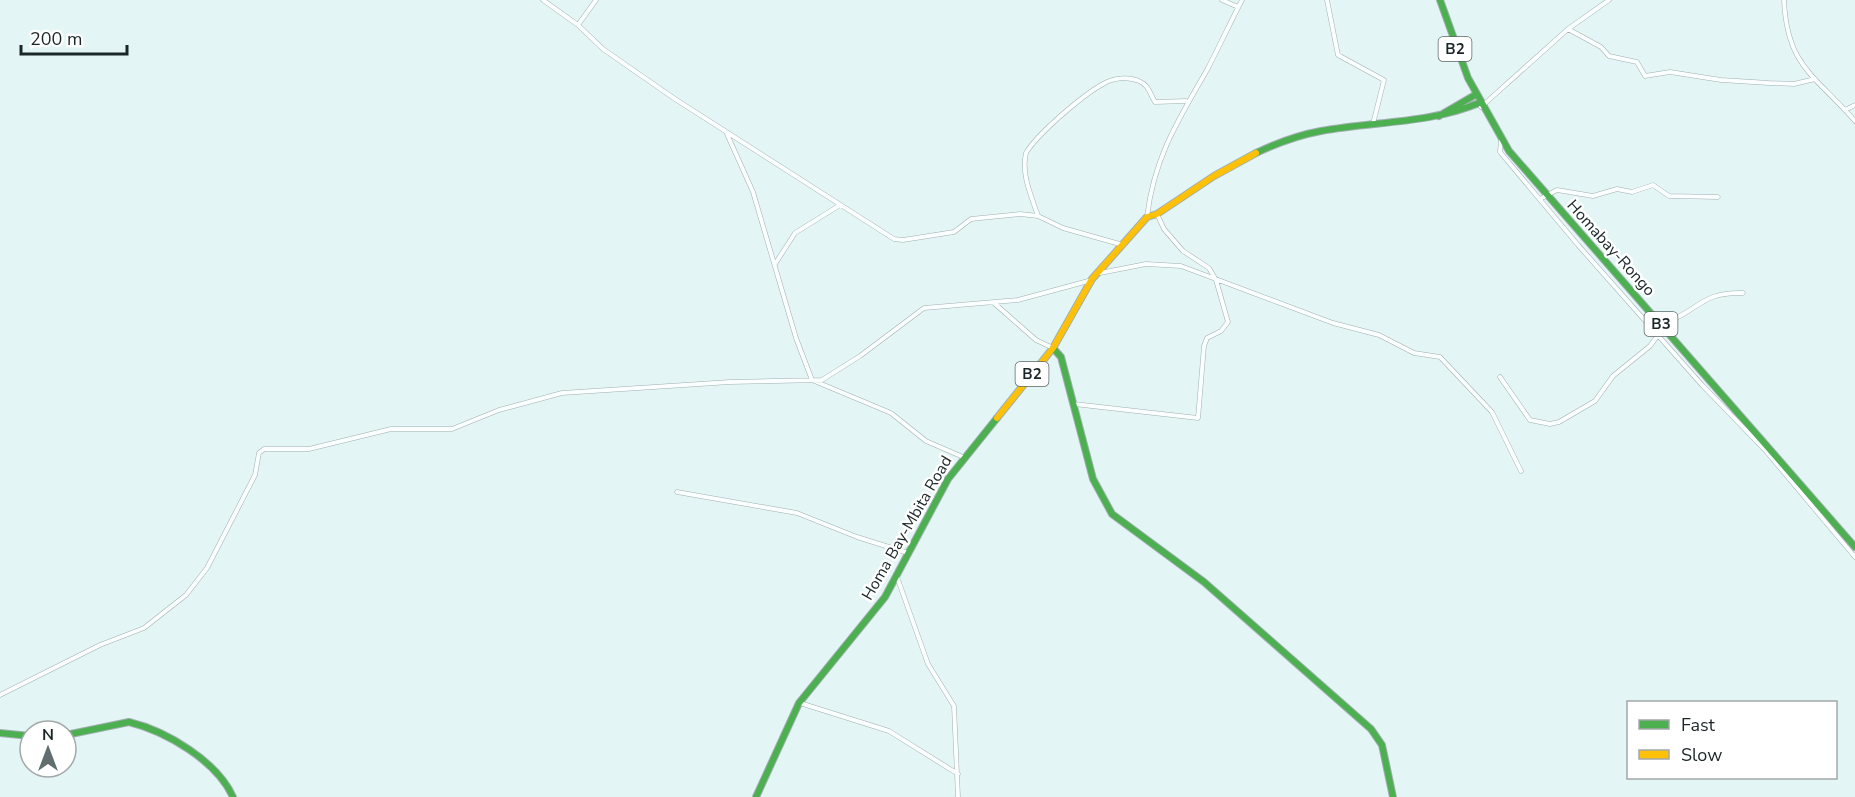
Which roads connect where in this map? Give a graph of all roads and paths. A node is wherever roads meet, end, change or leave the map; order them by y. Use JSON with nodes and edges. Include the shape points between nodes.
{"nodes":[{"id":1,"x":543,"y":0,"type":"edge"},
{"id":2,"x":596,"y":0,"type":"edge"},
{"id":3,"x":1222,"y":0,"type":"edge"},
{"id":4,"x":1242,"y":0,"type":"edge"},
{"id":5,"x":1327,"y":0,"type":"edge"},
{"id":6,"x":1440,"y":0,"type":"edge"},
{"id":7,"x":1609,"y":0,"type":"edge"},
{"id":8,"x":1784,"y":0,"type":"edge"},
{"id":9,"x":1238,"y":8,"type":"junction"},
{"id":10,"x":578,"y":25,"type":"junction"},
{"id":11,"x":1568,"y":29,"type":"junction"},
{"id":12,"x":1815,"y":79,"type":"junction"},
{"id":13,"x":1475,"y":95,"type":"junction"},
{"id":14,"x":1186,"y":101,"type":"junction"},
{"id":15,"x":1480,"y":105,"type":"junction"},
{"id":16,"x":1855,"y":105,"type":"edge"},
{"id":17,"x":1845,"y":110,"type":"junction"},
{"id":18,"x":1437,"y":117,"type":"junction"},
{"id":19,"x":1855,"y":121,"type":"edge"},
{"id":20,"x":1373,"y":125,"type":"junction"},
{"id":21,"x":727,"y":133,"type":"junction"},
{"id":22,"x":1543,"y":197,"type":"junction"},
{"id":23,"x":1718,"y":197,"type":"dead end"},
{"id":24,"x":840,"y":205,"type":"junction"},
{"id":25,"x":1157,"y":214,"type":"junction"},
{"id":26,"x":1038,"y":216,"type":"junction"},
{"id":27,"x":1147,"y":218,"type":"junction"},
{"id":28,"x":1123,"y":244,"type":"junction"},
{"id":29,"x":1601,"y":257,"type":"junction"},
{"id":30,"x":1595,"y":262,"type":"junction"},
{"id":31,"x":775,"y":265,"type":"junction"},
{"id":32,"x":1099,"y":273,"type":"junction"},
{"id":33,"x":1092,"y":279,"type":"junction"},
{"id":34,"x":1216,"y":280,"type":"junction"},
{"id":35,"x":1743,"y":293,"type":"dead end"},
{"id":36,"x":993,"y":302,"type":"junction"},
{"id":37,"x":1657,"y":320,"type":"junction"},
{"id":38,"x":1658,"y":335,"type":"junction"},
{"id":39,"x":1053,"y":348,"type":"junction"},
{"id":40,"x":1500,"y":377,"type":"dead end"},
{"id":41,"x":812,"y":380,"type":"junction"},
{"id":42,"x":1073,"y":404,"type":"junction"},
{"id":43,"x":963,"y":457,"type":"junction"},
{"id":44,"x":1521,"y":471,"type":"dead end"},
{"id":45,"x":1800,"y":487,"type":"junction"},
{"id":46,"x":677,"y":492,"type":"dead end"},
{"id":47,"x":1855,"y":547,"type":"edge"},
{"id":48,"x":909,"y":553,"type":"junction"},
{"id":49,"x":1855,"y":557,"type":"edge"},
{"id":50,"x":897,"y":577,"type":"junction"},
{"id":51,"x":0,"y":695,"type":"edge"},
{"id":52,"x":799,"y":703,"type":"junction"},
{"id":53,"x":0,"y":732,"type":"edge"},
{"id":54,"x":78,"y":733,"type":"edge"},
{"id":55,"x":18,"y":734,"type":"edge"},
{"id":56,"x":957,"y":774,"type":"junction"},
{"id":57,"x":233,"y":797,"type":"edge"},
{"id":58,"x":756,"y":797,"type":"edge"},
{"id":59,"x":958,"y":797,"type":"edge"},
{"id":60,"x":1393,"y":797,"type":"edge"}],
"edges":[{"from":1,"to":10,"type":"street"},
{"from":2,"to":10,"type":"street"},
{"from":3,"to":9,"type":"street"},
{"from":4,"to":9,"type":"street"},
{"from":5,"to":20,"type":"street","via":[[1338,55],[1384,80]]},
{"from":6,"to":13,"type":"main road","number":"B2","via":[[1459,61]]},
{"from":7,"to":11,"type":"street"},
{"from":8,"to":12,"type":"street","via":[[1789,43]]},
{"from":9,"to":14,"type":"street","via":[[1207,70]]},
{"from":10,"to":21,"type":"street","via":[[621,62]]},
{"from":11,"to":12,"type":"street","via":[[1601,47],[1609,56],[1637,62],[1645,76],[1670,72],[1721,80],[1794,84]]},
{"from":11,"to":15,"type":"street"},
{"from":12,"to":17,"type":"street"},
{"from":13,"to":15,"type":"main road","name":"Homabay-Rongo","number":"B3"},
{"from":13,"to":18,"type":"main road","name":"Homa Bay-Mbita Road","number":"B2"},
{"from":14,"to":26,"type":"street","via":[[1155,102],[1149,88],[1138,80],[1123,78],[1103,83],[1026,153],[1026,180]]},
{"from":14,"to":27,"type":"street","via":[[1162,156]]},
{"from":15,"to":18,"type":"main road","name":"Homa Bay-Mbita Road","number":"B2"},
{"from":15,"to":22,"type":"main road","name":"Homabay-Rongo","number":"B3"},
{"from":16,"to":17,"type":"street"},
{"from":17,"to":19,"type":"street"},
{"from":18,"to":20,"type":"main road","name":"Homa Bay-Mbita Road","number":"B2"},
{"from":20,"to":25,"type":"main road","name":"Homa Bay-Mbita Road","number":"B2","via":[[1319,131],[1275,144]]},
{"from":21,"to":24,"type":"street"},
{"from":21,"to":31,"type":"street","via":[[753,192]]},
{"from":22,"to":23,"type":"street","via":[[1561,190],[1593,196],[1608,190],[1632,192],[1653,185],[1669,196]]},
{"from":22,"to":29,"type":"main road","name":"Homabay-Rongo","number":"B3"},
{"from":22,"to":30,"type":"street"},
{"from":24,"to":26,"type":"street","via":[[898,240],[954,232],[975,218]]},
{"from":24,"to":31,"type":"street","via":[[795,233]]},
{"from":25,"to":27,"type":"main road","name":"Homa Bay-Mbita Road","number":"B2"},
{"from":25,"to":34,"type":"street","via":[[1172,239],[1209,268]]},
{"from":26,"to":28,"type":"street","via":[[1063,228]]},
{"from":27,"to":28,"type":"main road","name":"Homa Bay-Mbita Road","number":"B2"},
{"from":28,"to":32,"type":"main road","name":"Homa Bay-Mbita Road","number":"B2"},
{"from":29,"to":30,"type":"street"},
{"from":29,"to":37,"type":"main road","name":"Homabay-Rongo","number":"B3"},
{"from":30,"to":38,"type":"street"},
{"from":31,"to":41,"type":"street"},
{"from":32,"to":33,"type":"main road","name":"Homa Bay-Mbita Road","number":"B2"},
{"from":32,"to":34,"type":"street","via":[[1160,263]]},
{"from":33,"to":36,"type":"street","via":[[1018,300]]},
{"from":33,"to":39,"type":"main road","name":"Homa Bay-Mbita Road","number":"B2"},
{"from":34,"to":42,"type":"street","via":[[1228,322],[1207,338],[1204,346],[1198,418]]},
{"from":34,"to":44,"type":"street","via":[[1353,330],[1379,335],[1414,353],[1440,357],[1492,412]]},
{"from":35,"to":37,"type":"street","via":[[1718,294],[1672,320]]},
{"from":36,"to":39,"type":"street","via":[[1036,340]]},
{"from":36,"to":41,"type":"street","via":[[924,308],[838,372]]},
{"from":37,"to":45,"type":"main road","name":"Homabay-Rongo","number":"B3"},
{"from":38,"to":40,"type":"street","via":[[1614,376],[1595,401],[1559,422],[1530,420]]},
{"from":38,"to":45,"type":"street"},
{"from":39,"to":42,"type":"main road","via":[[1061,357]]},
{"from":39,"to":43,"type":"main road","name":"Homa Bay-Mbita Road","number":"B2"},
{"from":41,"to":43,"type":"street","via":[[891,413],[926,441]]},
{"from":41,"to":51,"type":"street","via":[[562,393],[452,429],[391,429],[309,449],[264,449],[259,453],[255,475],[207,568],[186,595],[144,628],[100,645]]},
{"from":42,"to":60,"type":"main road","via":[[1093,479],[1112,514],[1204,582],[1371,729],[1382,745]]},
{"from":43,"to":48,"type":"main road","name":"Homa Bay-Mbita Road","number":"B2","via":[[925,518]]},
{"from":45,"to":47,"type":"main road","name":"Homabay-Rongo","number":"B3"},
{"from":45,"to":49,"type":"street"},
{"from":46,"to":48,"type":"street","via":[[797,513]]},
{"from":48,"to":50,"type":"main road","name":"Homa Bay-Mbita Road","number":"B2"},
{"from":50,"to":52,"type":"main road","name":"Homa Bay-Mbita Road","number":"B2","via":[[870,618]]},
{"from":50,"to":56,"type":"street","via":[[928,664],[954,706]]},
{"from":52,"to":56,"type":"street","via":[[889,731]]},
{"from":52,"to":58,"type":"main road","name":"Homa Bay-Mbita Road","number":"B2"},
{"from":53,"to":55,"type":"main road"},
{"from":54,"to":57,"type":"main road","via":[[138,723],[222,778]]},
{"from":56,"to":59,"type":"street"}]}
